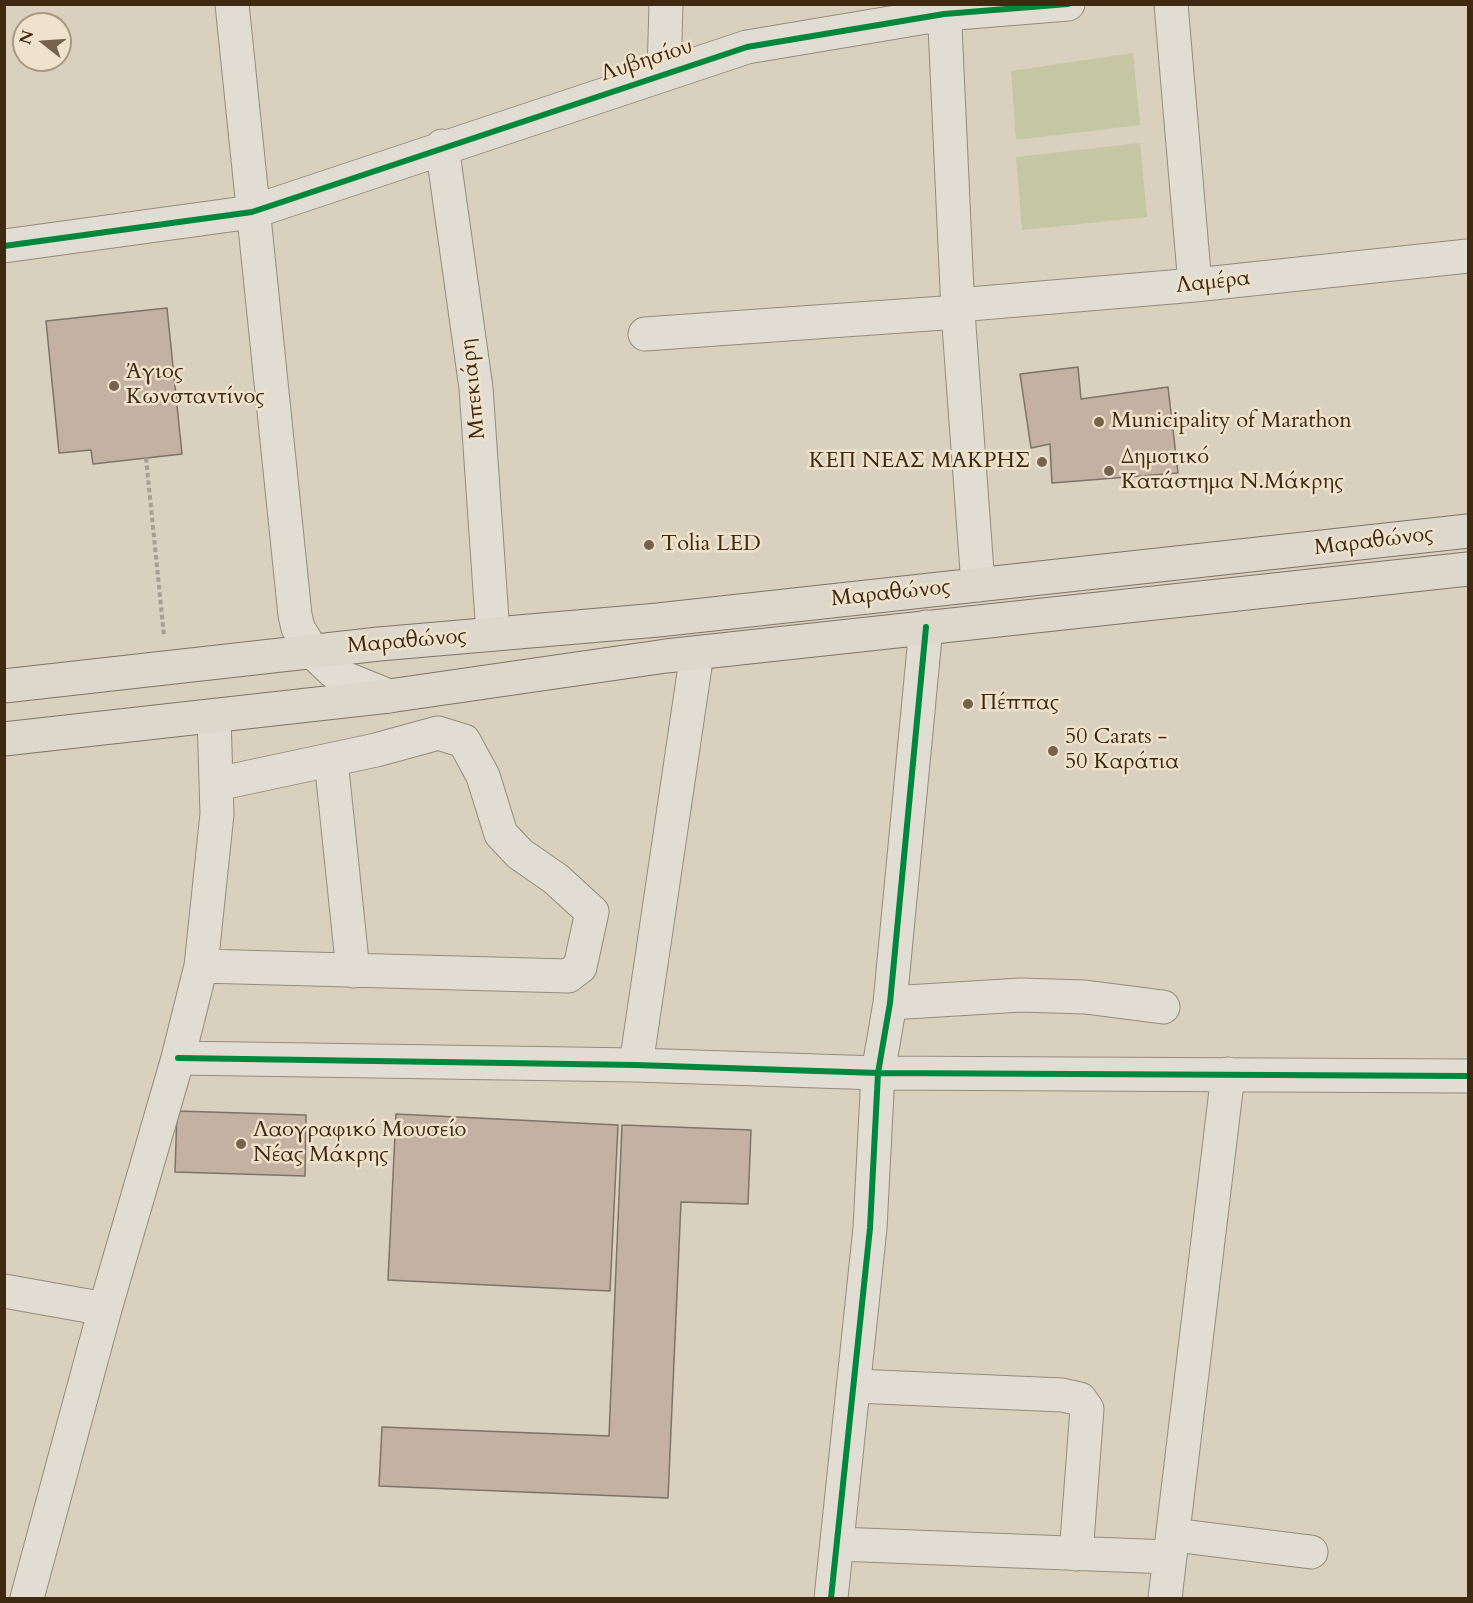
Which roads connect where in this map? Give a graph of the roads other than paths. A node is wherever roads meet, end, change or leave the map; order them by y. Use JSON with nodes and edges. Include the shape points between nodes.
{"nodes":[{"id":1,"x":232,"y":4,"type":"edge"},
{"id":2,"x":666,"y":4,"type":"edge"},
{"id":3,"x":1068,"y":4,"type":"edge"},
{"id":4,"x":1171,"y":4,"type":"edge"},
{"id":5,"x":944,"y":9,"type":"edge"},
{"id":6,"x":664,"y":74,"type":"junction"},
{"id":7,"x":442,"y":146,"type":"junction"},
{"id":8,"x":252,"y":212,"type":"junction"},
{"id":9,"x":4,"y":246,"type":"edge"},
{"id":10,"x":1468,"y":256,"type":"edge"},
{"id":11,"x":1195,"y":285,"type":"junction"},
{"id":12,"x":958,"y":309,"type":"junction"},
{"id":13,"x":645,"y":334,"type":"dead end"},
{"id":14,"x":1468,"y":531,"type":"edge"},
{"id":15,"x":1468,"y":569,"type":"edge"},
{"id":16,"x":978,"y":585,"type":"junction"},
{"id":17,"x":926,"y":627,"type":"junction"},
{"id":18,"x":494,"y":633,"type":"junction"},
{"id":19,"x":312,"y":651,"type":"junction"},
{"id":20,"x":697,"y":653,"type":"junction"},
{"id":21,"x":4,"y":686,"type":"edge"},
{"id":22,"x":389,"y":696,"type":"junction"},
{"id":23,"x":214,"y":717,"type":"junction"},
{"id":24,"x":4,"y":738,"type":"edge"},
{"id":25,"x":331,"y":760,"type":"junction"},
{"id":26,"x":217,"y":784,"type":"junction"},
{"id":27,"x":201,"y":966,"type":"junction"},
{"id":28,"x":353,"y":971,"type":"junction"},
{"id":29,"x":890,"y":1003,"type":"junction"},
{"id":30,"x":1163,"y":1006,"type":"dead end"},
{"id":31,"x":178,"y":1058,"type":"junction"},
{"id":32,"x":636,"y":1065,"type":"junction"},
{"id":33,"x":878,"y":1074,"type":"junction"},
{"id":34,"x":1228,"y":1074,"type":"junction"},
{"id":35,"x":1468,"y":1076,"type":"edge"},
{"id":36,"x":4,"y":1291,"type":"edge"},
{"id":37,"x":105,"y":1309,"type":"junction"},
{"id":38,"x":855,"y":1386,"type":"junction"},
{"id":39,"x":838,"y":1544,"type":"junction"},
{"id":40,"x":1171,"y":1546,"type":"junction"},
{"id":41,"x":1311,"y":1552,"type":"dead end"},
{"id":42,"x":1076,"y":1554,"type":"junction"},
{"id":43,"x":27,"y":1599,"type":"edge"},
{"id":44,"x":831,"y":1599,"type":"edge"},
{"id":45,"x":1165,"y":1599,"type":"edge"}],
"edges":[{"from":1,"to":8,"type":"street"},
{"from":2,"to":6,"type":"street"},
{"from":3,"to":5,"type":"street","name":"Λυβησίου"},
{"from":4,"to":11,"type":"street"},
{"from":5,"to":6,"type":"street","name":"Λυβησίου","via":[[747,46]]},
{"from":5,"to":12,"type":"street"},
{"from":6,"to":7,"type":"street","name":"Λυβησίου"},
{"from":7,"to":8,"type":"street","name":"Λυβησίου"},
{"from":7,"to":18,"type":"street","name":"Μπεκιάρη","via":[[476,388]]},
{"from":8,"to":9,"type":"street","name":"Λυβησίου"},
{"from":8,"to":19,"type":"street","via":[[295,615]]},
{"from":10,"to":11,"type":"street","name":"Λαμέρα"},
{"from":11,"to":12,"type":"street","name":"Λαμέρα"},
{"from":12,"to":13,"type":"street","name":"Λαμέρα"},
{"from":12,"to":16,"type":"street"},
{"from":14,"to":16,"type":"main road","name":"Μαραθώνος"},
{"from":15,"to":17,"type":"main road","name":"Μαραθώνος"},
{"from":16,"to":18,"type":"main road","name":"Μαραθώνος","via":[[658,620]]},
{"from":17,"to":20,"type":"main road","name":"Μαραθώνος"},
{"from":17,"to":29,"type":"street"},
{"from":18,"to":19,"type":"main road","name":"Μαραθώνος"},
{"from":19,"to":21,"type":"main road","name":"Μαραθώνος"},
{"from":19,"to":22,"type":"street","name":"Μαραθώνος","via":[[342,677]]},
{"from":20,"to":22,"type":"main road","name":"Μαραθώνος"},
{"from":20,"to":32,"type":"street"},
{"from":22,"to":23,"type":"main road","name":"Μαραθώνος"},
{"from":23,"to":24,"type":"main road","name":"Μαραθώνος"},
{"from":23,"to":26,"type":"street"},
{"from":25,"to":26,"type":"street"},
{"from":25,"to":28,"type":"street"},
{"from":25,"to":28,"type":"street","via":[[438,733],[464,741],[483,776],[501,834],[592,912],[579,967],[568,976]]},
{"from":26,"to":27,"type":"street","via":[[216,836]]},
{"from":27,"to":28,"type":"street"},
{"from":27,"to":31,"type":"street"},
{"from":29,"to":30,"type":"street","via":[[1021,995]]},
{"from":29,"to":33,"type":"street"},
{"from":31,"to":32,"type":"street"},
{"from":31,"to":37,"type":"street"},
{"from":32,"to":33,"type":"street"},
{"from":33,"to":34,"type":"street"},
{"from":33,"to":38,"type":"street","via":[[870,1228]]},
{"from":34,"to":35,"type":"street"},
{"from":34,"to":40,"type":"street"},
{"from":36,"to":37,"type":"street"},
{"from":37,"to":43,"type":"street"},
{"from":38,"to":39,"type":"street"},
{"from":38,"to":42,"type":"street","via":[[1080,1399],[1087,1408]]},
{"from":39,"to":42,"type":"street"},
{"from":39,"to":44,"type":"street"},
{"from":40,"to":41,"type":"street"},
{"from":40,"to":42,"type":"street"},
{"from":40,"to":45,"type":"street"}]}
